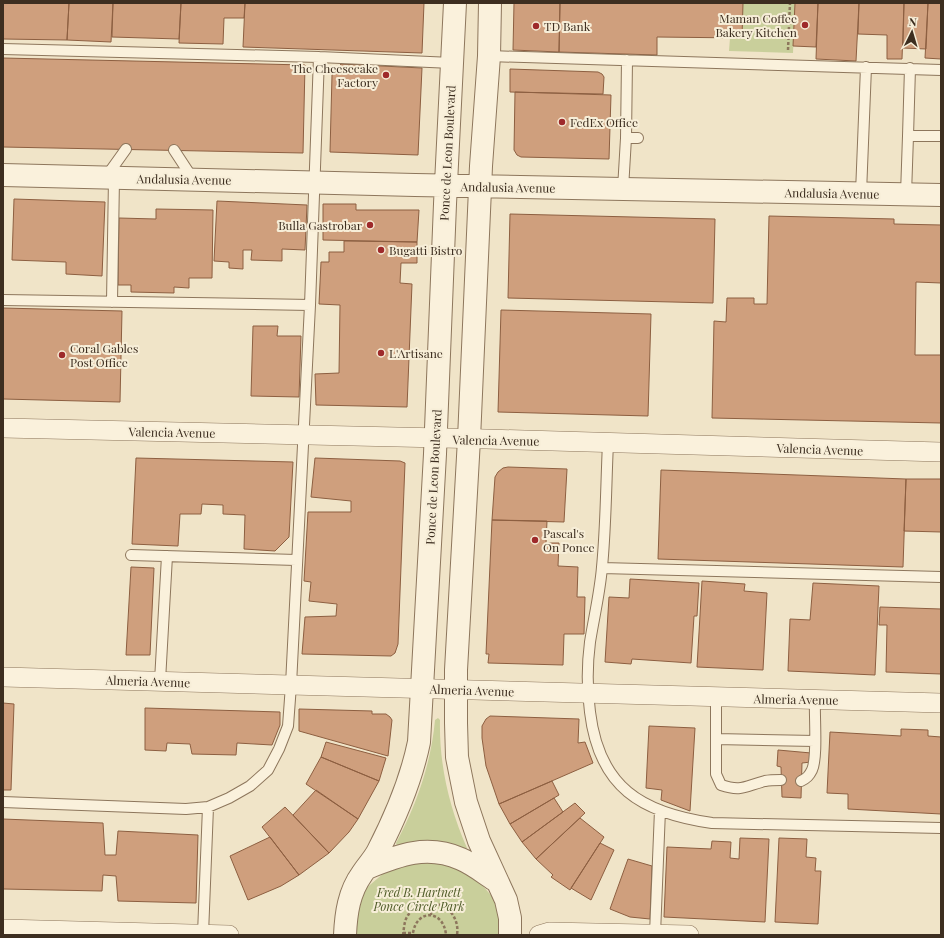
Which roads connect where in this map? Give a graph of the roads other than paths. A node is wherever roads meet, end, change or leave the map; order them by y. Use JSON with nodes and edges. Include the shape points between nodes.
{"nodes":[{"id":1,"x":455,"y":3,"type":"edge"},
{"id":2,"x":490,"y":3,"type":"edge"},
{"id":3,"x":3,"y":49,"type":"edge"},
{"id":4,"x":489,"y":56,"type":"junction"},
{"id":5,"x":319,"y":57,"type":"junction"},
{"id":6,"x":627,"y":60,"type":"junction"},
{"id":7,"x":452,"y":63,"type":"junction"},
{"id":8,"x":866,"y":67,"type":"junction"},
{"id":9,"x":910,"y":68,"type":"junction"},
{"id":10,"x":941,"y":70,"type":"edge"},
{"id":11,"x":908,"y":136,"type":"junction"},
{"id":12,"x":941,"y":136,"type":"edge"},
{"id":13,"x":626,"y":138,"type":"junction"},
{"id":14,"x":638,"y":138,"type":"dead end"},
{"id":15,"x":126,"y":149,"type":"dead end"},
{"id":16,"x":174,"y":150,"type":"dead end"},
{"id":17,"x":3,"y":174,"type":"edge"},
{"id":18,"x":110,"y":178,"type":"junction"},
{"id":19,"x":194,"y":179,"type":"junction"},
{"id":20,"x":315,"y":183,"type":"junction"},
{"id":21,"x":446,"y":186,"type":"junction"},
{"id":22,"x":480,"y":186,"type":"junction"},
{"id":23,"x":623,"y":189,"type":"junction"},
{"id":24,"x":861,"y":193,"type":"junction"},
{"id":25,"x":906,"y":194,"type":"junction"},
{"id":26,"x":941,"y":195,"type":"edge"},
{"id":27,"x":3,"y":300,"type":"edge"},
{"id":28,"x":112,"y":302,"type":"junction"},
{"id":29,"x":310,"y":305,"type":"junction"},
{"id":30,"x":3,"y":428,"type":"edge"},
{"id":31,"x":304,"y":435,"type":"junction"},
{"id":32,"x":436,"y":438,"type":"junction"},
{"id":33,"x":469,"y":439,"type":"junction"},
{"id":34,"x":608,"y":443,"type":"junction"},
{"id":35,"x":941,"y":452,"type":"edge"},
{"id":36,"x":131,"y":555,"type":"dead end"},
{"id":37,"x":167,"y":556,"type":"junction"},
{"id":38,"x":296,"y":560,"type":"junction"},
{"id":39,"x":602,"y":568,"type":"junction"},
{"id":40,"x":941,"y":577,"type":"edge"},
{"id":41,"x":3,"y":677,"type":"edge"},
{"id":42,"x":160,"y":682,"type":"junction"},
{"id":43,"x":291,"y":685,"type":"junction"},
{"id":44,"x":423,"y":689,"type":"junction"},
{"id":45,"x":456,"y":690,"type":"junction"},
{"id":46,"x":588,"y":694,"type":"junction"},
{"id":47,"x":716,"y":697,"type":"junction"},
{"id":48,"x":815,"y":699,"type":"junction"},
{"id":49,"x":941,"y":703,"type":"edge"},
{"id":50,"x":716,"y":739,"type":"junction"},
{"id":51,"x":815,"y":741,"type":"junction"},
{"id":52,"x":781,"y":780,"type":"dead end"},
{"id":53,"x":801,"y":781,"type":"dead end"},
{"id":54,"x":3,"y":802,"type":"edge"},
{"id":55,"x":208,"y":807,"type":"junction"},
{"id":56,"x":660,"y":810,"type":"junction"},
{"id":57,"x":941,"y":828,"type":"edge"},
{"id":58,"x":367,"y":868,"type":"junction"},
{"id":59,"x":495,"y":880,"type":"junction"},
{"id":60,"x":3,"y":929,"type":"edge"},
{"id":61,"x":112,"y":934,"type":"edge"},
{"id":62,"x":203,"y":934,"type":"edge"},
{"id":63,"x":655,"y":934,"type":"edge"},
{"id":64,"x":229,"y":935,"type":"edge"},
{"id":65,"x":344,"y":935,"type":"edge"},
{"id":66,"x":510,"y":935,"type":"edge"},
{"id":67,"x":539,"y":935,"type":"edge"},
{"id":68,"x":689,"y":935,"type":"edge"}],
"edges":[{"from":1,"to":7,"type":"street","name":"Ponce de Leon Boulevard"},
{"from":2,"to":4,"type":"street"},
{"from":3,"to":5,"type":"lane"},
{"from":4,"to":6,"type":"lane"},
{"from":4,"to":22,"type":"street"},
{"from":5,"to":7,"type":"lane"},
{"from":5,"to":20,"type":"lane"},
{"from":6,"to":8,"type":"lane"},
{"from":6,"to":13,"type":"lane"},
{"from":7,"to":21,"type":"street","name":"Ponce de Leon Boulevard"},
{"from":8,"to":9,"type":"lane"},
{"from":8,"to":24,"type":"lane"},
{"from":9,"to":10,"type":"lane"},
{"from":9,"to":11,"type":"lane"},
{"from":11,"to":12,"type":"lane"},
{"from":11,"to":25,"type":"lane"},
{"from":13,"to":14,"type":"lane"},
{"from":13,"to":23,"type":"lane"},
{"from":15,"to":18,"type":"lane"},
{"from":16,"to":19,"type":"lane"},
{"from":17,"to":18,"type":"street","name":"Andalusia Avenue"},
{"from":18,"to":19,"type":"street","name":"Andalusia Avenue"},
{"from":18,"to":28,"type":"lane"},
{"from":19,"to":20,"type":"street","name":"Andalusia Avenue"},
{"from":20,"to":21,"type":"street","name":"Andalusia Avenue"},
{"from":20,"to":29,"type":"lane"},
{"from":21,"to":22,"type":"street","name":"Andalusia Avenue"},
{"from":21,"to":32,"type":"street","name":"Ponce de Leon Boulevard"},
{"from":22,"to":23,"type":"street","name":"Andalusia Avenue"},
{"from":22,"to":33,"type":"street"},
{"from":23,"to":24,"type":"street","name":"Andalusia Avenue"},
{"from":24,"to":25,"type":"street","name":"Andalusia Avenue"},
{"from":25,"to":26,"type":"street","name":"Andalusia Avenue"},
{"from":27,"to":28,"type":"lane"},
{"from":28,"to":29,"type":"lane"},
{"from":29,"to":31,"type":"lane"},
{"from":30,"to":31,"type":"street","name":"Valencia Avenue"},
{"from":31,"to":32,"type":"street","name":"Valencia Avenue"},
{"from":31,"to":38,"type":"lane"},
{"from":32,"to":33,"type":"street","name":"Valencia Avenue"},
{"from":32,"to":44,"type":"street","name":"Ponce de Leon Boulevard"},
{"from":33,"to":34,"type":"street","name":"Valencia Avenue"},
{"from":33,"to":45,"type":"street"},
{"from":34,"to":35,"type":"street","name":"Valencia Avenue"},
{"from":34,"to":39,"type":"lane"},
{"from":36,"to":37,"type":"lane"},
{"from":37,"to":38,"type":"lane"},
{"from":37,"to":42,"type":"lane"},
{"from":38,"to":43,"type":"lane"},
{"from":39,"to":40,"type":"lane"},
{"from":39,"to":46,"type":"lane","via":[[590,643]]},
{"from":41,"to":42,"type":"street","name":"Almeria Avenue"},
{"from":42,"to":43,"type":"street","name":"Almeria Avenue"},
{"from":43,"to":44,"type":"street","name":"Almeria Avenue"},
{"from":43,"to":55,"type":"lane","via":[[288,726],[268,770],[250,786]]},
{"from":44,"to":45,"type":"street","name":"Almeria Avenue"},
{"from":44,"to":58,"type":"street","name":"Ponce de Leon Boulevard","via":[[419,742],[414,766],[396,814]]},
{"from":45,"to":46,"type":"street","name":"Almeria Avenue"},
{"from":45,"to":59,"type":"street","via":[[457,744],[461,779],[471,819]]},
{"from":46,"to":47,"type":"street","name":"Almeria Avenue"},
{"from":46,"to":56,"type":"lane","via":[[594,737],[602,760],[614,778],[629,793]]},
{"from":47,"to":48,"type":"street","name":"Almeria Avenue"},
{"from":47,"to":50,"type":"lane"},
{"from":48,"to":49,"type":"street","name":"Almeria Avenue"},
{"from":48,"to":51,"type":"lane"},
{"from":50,"to":51,"type":"lane"},
{"from":50,"to":52,"type":"lane","via":[[716,774],[721,784],[732,788],[748,788],[766,781]]},
{"from":51,"to":53,"type":"lane","via":[[813,769],[807,778]]},
{"from":54,"to":55,"type":"lane","via":[[186,809]]},
{"from":55,"to":62,"type":"lane"},
{"from":56,"to":57,"type":"lane","via":[[712,823]]},
{"from":56,"to":63,"type":"lane"},
{"from":58,"to":59,"type":"street","via":[[402,854],[428,851],[463,860]]},
{"from":58,"to":65,"type":"street","name":"Ponce de Leon Boulevard","via":[[349,900]]},
{"from":59,"to":66,"type":"street","via":[[509,911]]},
{"from":60,"to":61,"type":"street"},
{"from":61,"to":62,"type":"street"},
{"from":62,"to":64,"type":"street"},
{"from":63,"to":67,"type":"street","via":[[549,932]]},
{"from":63,"to":68,"type":"street"}]}
